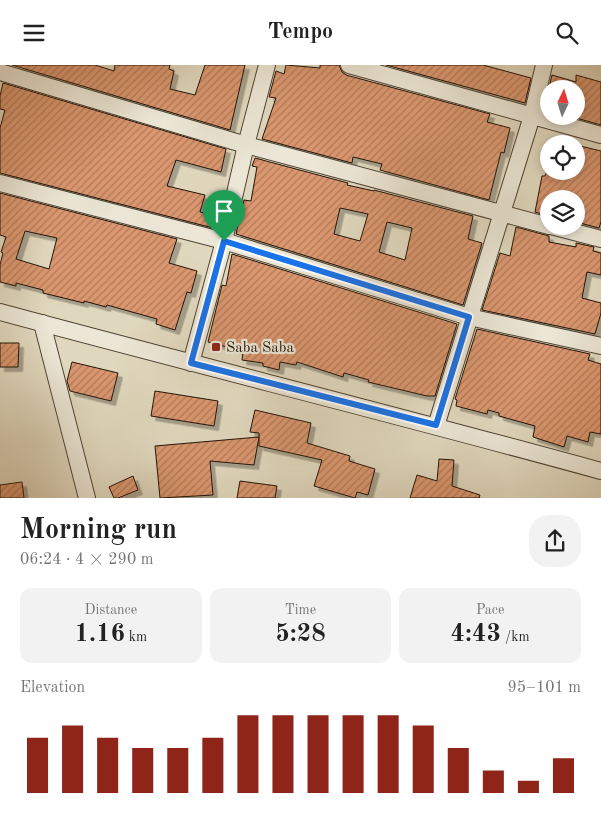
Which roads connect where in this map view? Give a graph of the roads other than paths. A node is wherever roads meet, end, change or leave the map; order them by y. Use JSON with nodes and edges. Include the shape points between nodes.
{"nodes":[{"id":1,"x":267,"y":65,"type":"edge"},
{"id":2,"x":349,"y":65,"type":"edge"},
{"id":3,"x":544,"y":65,"type":"edge"},
{"id":4,"x":0,"y":72,"type":"edge"},
{"id":5,"x":532,"y":116,"type":"junction"},
{"id":6,"x":601,"y":135,"type":"edge"},
{"id":7,"x":246,"y":145,"type":"junction"},
{"id":8,"x":0,"y":183,"type":"edge"},
{"id":9,"x":502,"y":213,"type":"junction"},
{"id":10,"x":540,"y":223,"type":"edge"},
{"id":11,"x":585,"y":235,"type":"edge"},
{"id":12,"x":601,"y":239,"type":"edge"},
{"id":13,"x":224,"y":241,"type":"junction"},
{"id":14,"x":0,"y":312,"type":"edge"},
{"id":15,"x":469,"y":317,"type":"junction"},
{"id":16,"x":42,"y":323,"type":"junction"},
{"id":17,"x":601,"y":346,"type":"edge"},
{"id":18,"x":191,"y":363,"type":"junction"},
{"id":19,"x":436,"y":425,"type":"junction"},
{"id":20,"x":601,"y":471,"type":"edge"},
{"id":21,"x":86,"y":498,"type":"edge"}],
"edges":[{"from":1,"to":7,"type":"street"},
{"from":2,"to":5,"type":"street"},
{"from":3,"to":5,"type":"street"},
{"from":4,"to":7,"type":"street"},
{"from":5,"to":6,"type":"street"},
{"from":5,"to":9,"type":"street"},
{"from":7,"to":9,"type":"street"},
{"from":7,"to":13,"type":"street"},
{"from":8,"to":13,"type":"street"},
{"from":9,"to":10,"type":"street"},
{"from":9,"to":15,"type":"street"},
{"from":11,"to":12,"type":"street"},
{"from":13,"to":15,"type":"street"},
{"from":13,"to":18,"type":"street"},
{"from":14,"to":16,"type":"street"},
{"from":15,"to":17,"type":"street"},
{"from":15,"to":19,"type":"street"},
{"from":16,"to":18,"type":"street"},
{"from":16,"to":21,"type":"street"},
{"from":18,"to":19,"type":"street"},
{"from":19,"to":20,"type":"street"}]}
